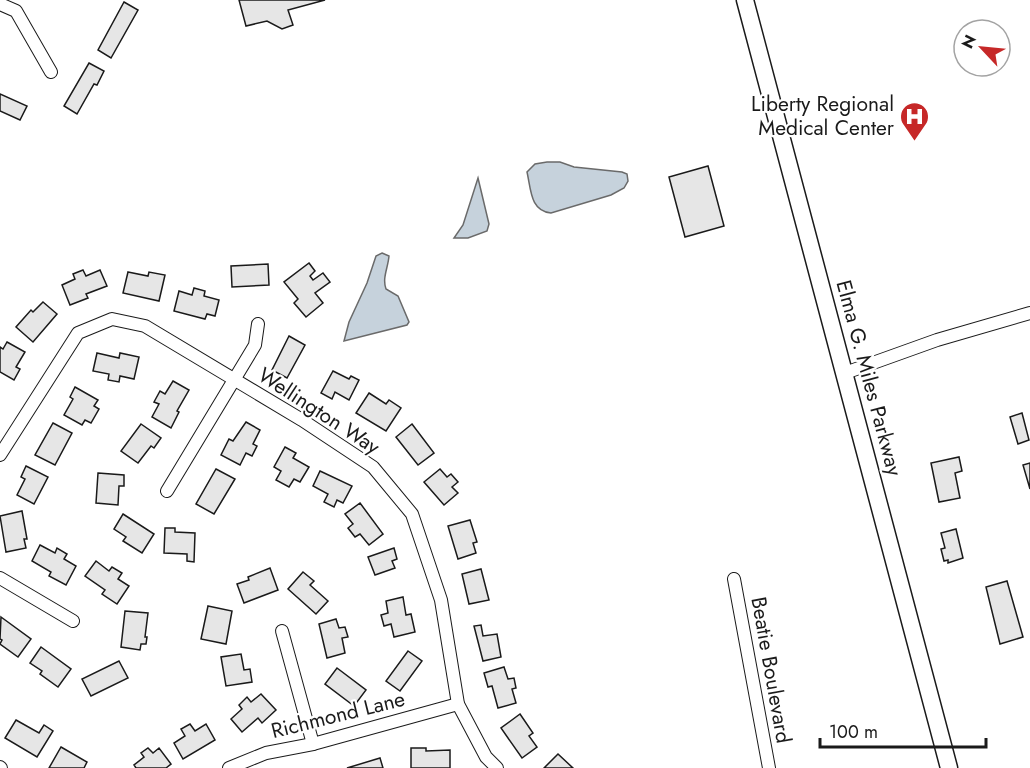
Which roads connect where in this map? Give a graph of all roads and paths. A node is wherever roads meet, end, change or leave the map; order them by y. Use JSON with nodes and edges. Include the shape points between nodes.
{"nodes":[{"id":1,"x":745,"y":0,"type":"edge"},
{"id":2,"x":0,"y":4,"type":"edge"},
{"id":3,"x":51,"y":72,"type":"dead end"},
{"id":4,"x":1030,"y":313,"type":"edge"},
{"id":5,"x":258,"y":324,"type":"dead end"},
{"id":6,"x":845,"y":372,"type":"junction"},
{"id":7,"x":235,"y":380,"type":"junction"},
{"id":8,"x":0,"y":455,"type":"edge"},
{"id":9,"x":167,"y":491,"type":"dead end"},
{"id":10,"x":0,"y":578,"type":"edge"},
{"id":11,"x":734,"y":579,"type":"dead end"},
{"id":12,"x":73,"y":621,"type":"dead end"},
{"id":13,"x":282,"y":631,"type":"dead end"},
{"id":14,"x":458,"y":704,"type":"junction"},
{"id":15,"x":313,"y":744,"type":"junction"},
{"id":16,"x":229,"y":768,"type":"edge"},
{"id":17,"x":497,"y":768,"type":"edge"},
{"id":18,"x":769,"y":768,"type":"edge"},
{"id":19,"x":949,"y":768,"type":"edge"}],
"edges":[{"from":1,"to":6,"type":"main road","name":"Elma G. Miles Parkway"},
{"from":2,"to":3,"type":"street","via":[[15,11]]},
{"from":4,"to":6,"type":"street"},
{"from":5,"to":7,"type":"street","via":[[255,345]]},
{"from":6,"to":19,"type":"main road","name":"Elma G. Miles Parkway"},
{"from":7,"to":8,"type":"street","name":"Wellington Way","via":[[145,326],[112,319],[78,333]]},
{"from":7,"to":9,"type":"street"},
{"from":7,"to":14,"type":"street","name":"Wellington Way","via":[[373,468],[412,514],[441,600]]},
{"from":10,"to":12,"type":"street"},
{"from":11,"to":18,"type":"street","name":"Beatie Boulevard"},
{"from":13,"to":15,"type":"street"},
{"from":14,"to":15,"type":"street","name":"Richmond Lane"},
{"from":14,"to":17,"type":"street","name":"Wellington Way","via":[[486,757]]},
{"from":15,"to":16,"type":"street","name":"Richmond Lane","via":[[266,753]]}]}
